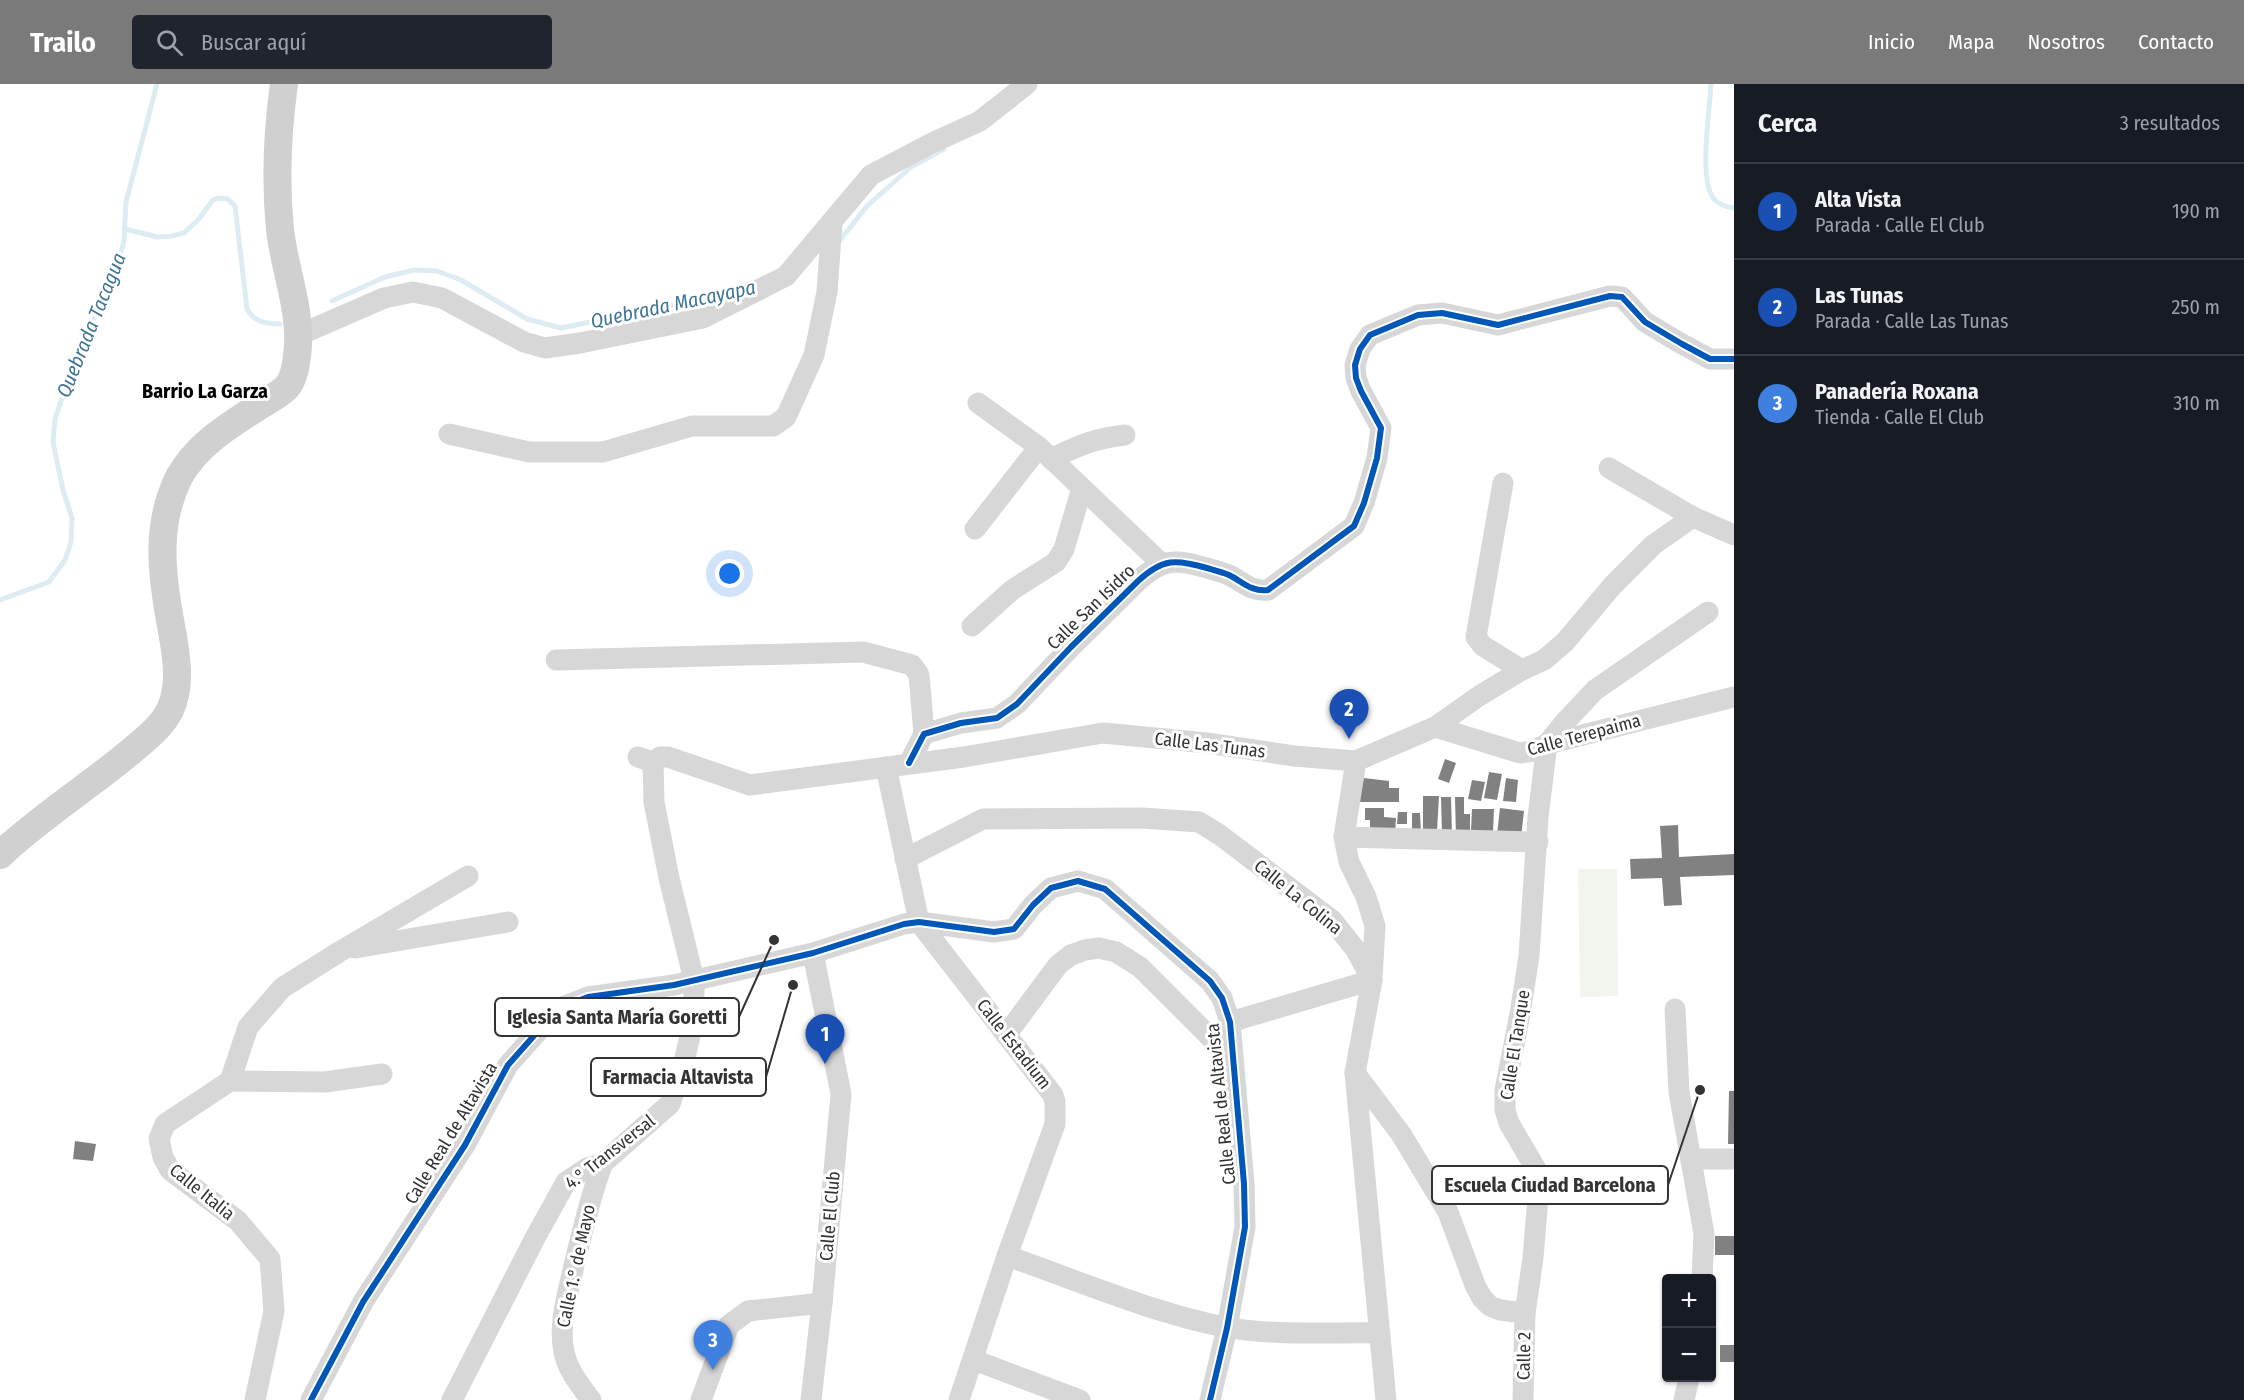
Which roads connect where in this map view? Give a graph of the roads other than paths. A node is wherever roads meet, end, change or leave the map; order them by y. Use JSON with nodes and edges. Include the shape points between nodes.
{"nodes":[{"id":1,"x":284,"y":84,"type":"edge"},
{"id":2,"x":1027,"y":84,"type":"edge"},
{"id":3,"x":832,"y":224,"type":"junction"},
{"id":4,"x":299,"y":335,"type":"junction"},
{"id":5,"x":1734,"y":359,"type":"edge"},
{"id":6,"x":978,"y":403,"type":"dead end"},
{"id":7,"x":449,"y":434,"type":"dead end"},
{"id":8,"x":1125,"y":435,"type":"dead end"},
{"id":9,"x":1045,"y":453,"type":"junction"},
{"id":10,"x":1610,"y":468,"type":"dead end"},
{"id":11,"x":1503,"y":483,"type":"dead end"},
{"id":12,"x":1082,"y":488,"type":"junction"},
{"id":13,"x":1693,"y":517,"type":"junction"},
{"id":14,"x":975,"y":529,"type":"dead end"},
{"id":15,"x":1734,"y":535,"type":"edge"},
{"id":16,"x":1162,"y":564,"type":"junction"},
{"id":17,"x":1708,"y":612,"type":"dead end"},
{"id":18,"x":972,"y":626,"type":"dead end"},
{"id":19,"x":556,"y":660,"type":"dead end"},
{"id":20,"x":1522,"y":670,"type":"junction"},
{"id":21,"x":1734,"y":697,"type":"edge"},
{"id":22,"x":1435,"y":727,"type":"junction"},
{"id":23,"x":924,"y":734,"type":"junction"},
{"id":24,"x":1547,"y":744,"type":"junction"},
{"id":25,"x":645,"y":759,"type":"joint"},
{"id":26,"x":1356,"y":761,"type":"junction"},
{"id":27,"x":909,"y":763,"type":"junction"},
{"id":28,"x":886,"y":767,"type":"junction"},
{"id":29,"x":1344,"y":837,"type":"junction"},
{"id":30,"x":1538,"y":842,"type":"junction"},
{"id":31,"x":0,"y":855,"type":"edge"},
{"id":32,"x":905,"y":859,"type":"junction"},
{"id":33,"x":468,"y":876,"type":"dead end"},
{"id":34,"x":508,"y":922,"type":"dead end"},
{"id":35,"x":919,"y":922,"type":"junction"},
{"id":36,"x":339,"y":952,"type":"junction"},
{"id":37,"x":813,"y":953,"type":"junction"},
{"id":38,"x":694,"y":980,"type":"junction"},
{"id":39,"x":1372,"y":980,"type":"junction"},
{"id":40,"x":1675,"y":1009,"type":"dead end"},
{"id":41,"x":1230,"y":1022,"type":"junction"},
{"id":42,"x":1006,"y":1035,"type":"junction"},
{"id":43,"x":1233,"y":1060,"type":"junction"},
{"id":44,"x":1355,"y":1073,"type":"junction"},
{"id":45,"x":382,"y":1074,"type":"dead end"},
{"id":46,"x":230,"y":1081,"type":"junction"},
{"id":47,"x":1734,"y":1159,"type":"edge"},
{"id":48,"x":1691,"y":1161,"type":"junction"},
{"id":49,"x":603,"y":1162,"type":"junction"},
{"id":50,"x":1007,"y":1256,"type":"junction"},
{"id":51,"x":1702,"y":1274,"type":"edge"},
{"id":52,"x":822,"y":1303,"type":"junction"},
{"id":53,"x":1524,"y":1313,"type":"junction"},
{"id":54,"x":1227,"y":1328,"type":"junction"},
{"id":55,"x":1380,"y":1333,"type":"junction"},
{"id":56,"x":974,"y":1360,"type":"junction"},
{"id":57,"x":1688,"y":1382,"type":"edge"},
{"id":58,"x":255,"y":1400,"type":"edge"},
{"id":59,"x":311,"y":1400,"type":"edge"},
{"id":60,"x":452,"y":1400,"type":"edge"},
{"id":61,"x":591,"y":1400,"type":"edge"},
{"id":62,"x":701,"y":1400,"type":"edge"},
{"id":63,"x":811,"y":1400,"type":"edge"},
{"id":64,"x":959,"y":1400,"type":"edge"},
{"id":65,"x":1080,"y":1400,"type":"edge"},
{"id":66,"x":1210,"y":1400,"type":"edge"},
{"id":67,"x":1386,"y":1400,"type":"edge"},
{"id":68,"x":1523,"y":1400,"type":"edge"},
{"id":69,"x":1684,"y":1400,"type":"edge"}],
"edges":[{"from":1,"to":4,"type":"main road","via":[[276,150],[280,231]]},
{"from":2,"to":3,"type":"street","via":[[980,121],[871,175]]},
{"from":3,"to":4,"type":"street","via":[[786,276],[703,318],[545,348],[524,342],[442,298],[413,292],[384,298]]},
{"from":3,"to":7,"type":"street","via":[[827,292],[814,355],[786,417],[773,426],[692,426],[603,452],[529,452]]},
{"from":4,"to":31,"type":"main road","via":[[288,386],[196,453],[180,476],[167,507],[161,545],[177,669],[170,710],[159,727],[118,762]]},
{"from":5,"to":16,"type":"street","name":"Calle San Isidro","via":[[1710,359],[1682,344],[1645,322],[1622,297],[1610,296],[1498,325],[1442,313],[1418,315],[1370,335],[1355,365],[1361,391],[1382,434],[1354,526],[1268,590],[1251,589],[1229,575],[1180,561]]},
{"from":6,"to":9,"type":"street"},
{"from":8,"to":9,"type":"street"},
{"from":9,"to":12,"type":"street"},
{"from":9,"to":14,"type":"street"},
{"from":10,"to":13,"type":"street"},
{"from":11,"to":20,"type":"street","via":[[1476,637],[1483,646]]},
{"from":12,"to":16,"type":"street"},
{"from":12,"to":18,"type":"street","via":[[1064,549],[1056,562],[1012,590]]},
{"from":13,"to":15,"type":"street"},
{"from":13,"to":20,"type":"street","name":"Calle Las Tunas","via":[[1653,545],[1555,652]]},
{"from":16,"to":23,"type":"street","name":"Calle San Isidro","via":[[1144,576],[1017,704],[997,718]]},
{"from":17,"to":24,"type":"street","via":[[1595,690]]},
{"from":19,"to":23,"type":"street","via":[[863,652],[912,665],[920,675]]},
{"from":20,"to":22,"type":"street","name":"Calle Las Tunas"},
{"from":21,"to":24,"type":"street","name":"Calle Terepaima"},
{"from":22,"to":24,"type":"street","name":"Calle Terepaima","via":[[1520,753]]},
{"from":22,"to":26,"type":"street","name":"Calle Las Tunas"},
{"from":23,"to":27,"type":"street"},
{"from":24,"to":30,"type":"street","name":"Calle El Tanque"},
{"from":25,"to":28,"type":"street","name":"Calle Las Tunas","via":[[668,757],[750,785]]},
{"from":25,"to":38,"type":"street","name":"4.° Transversal"},
{"from":26,"to":27,"type":"street","name":"Calle Las Tunas","via":[[1103,734]]},
{"from":26,"to":29,"type":"street"},
{"from":27,"to":28,"type":"street","name":"Calle Las Tunas"},
{"from":28,"to":32,"type":"street","name":"Calle Estadium"},
{"from":29,"to":30,"type":"street"},
{"from":29,"to":39,"type":"street","via":[[1349,862],[1375,926]]},
{"from":30,"to":53,"type":"street","name":"Calle El Tanque","via":[[1529,956],[1505,1090],[1509,1124],[1537,1171],[1539,1185]]},
{"from":32,"to":35,"type":"street","name":"Calle Estadium"},
{"from":32,"to":39,"type":"street","name":"Calle La Colina","via":[[983,819],[1142,818],[1199,822],[1332,920],[1356,950]]},
{"from":33,"to":36,"type":"street"},
{"from":34,"to":36,"type":"street"},
{"from":35,"to":37,"type":"street","name":"Calle Real de Altavista"},
{"from":35,"to":41,"type":"street","name":"Calle Real de Altavista","via":[[994,932],[1014,929],[1051,888],[1078,881],[1105,889],[1210,981],[1222,998]]},
{"from":35,"to":42,"type":"street","name":"Calle Estadium"},
{"from":36,"to":46,"type":"street","via":[[282,988],[248,1027]]},
{"from":37,"to":38,"type":"street","name":"Calle Real de Altavista"},
{"from":37,"to":52,"type":"street","name":"Calle El Club","via":[[841,1094]]},
{"from":38,"to":49,"type":"street","name":"4.° Transversal","via":[[694,1017],[670,1104]]},
{"from":38,"to":59,"type":"street","name":"Calle Real de Altavista","via":[[588,997],[562,1007],[547,1021],[508,1065],[465,1145],[363,1302]]},
{"from":39,"to":41,"type":"street"},
{"from":39,"to":44,"type":"street"},
{"from":40,"to":48,"type":"street","via":[[1679,1092]]},
{"from":41,"to":43,"type":"street","name":"Calle Real de Altavista"},
{"from":42,"to":43,"type":"street","via":[[1058,965],[1078,952],[1099,948],[1116,952],[1140,967]]},
{"from":42,"to":50,"type":"street","name":"Calle Estadium","via":[[1053,1095],[1056,1110],[1055,1124]]},
{"from":43,"to":54,"type":"street","name":"Calle Real de Altavista","via":[[1245,1227]]},
{"from":44,"to":53,"type":"street","via":[[1401,1134],[1448,1212],[1482,1298],[1500,1310]]},
{"from":44,"to":55,"type":"street"},
{"from":45,"to":46,"type":"street","via":[[325,1082]]},
{"from":46,"to":58,"type":"street","name":"Calle Italia","via":[[165,1124],[159,1139],[170,1170],[238,1221],[270,1259],[274,1311]]},
{"from":47,"to":48,"type":"street"},
{"from":48,"to":51,"type":"street","via":[[1704,1234]]},
{"from":49,"to":60,"type":"street","name":"4.° Transversal","via":[[566,1182]]},
{"from":49,"to":61,"type":"street","name":"Calle 1.° de Mayo","via":[[591,1195],[561,1334],[575,1380]]},
{"from":50,"to":54,"type":"street","via":[[1174,1316]]},
{"from":50,"to":56,"type":"street","name":"Calle Estadium"},
{"from":52,"to":62,"type":"street","via":[[748,1311],[729,1325]]},
{"from":52,"to":63,"type":"street","name":"Calle El Club"},
{"from":53,"to":68,"type":"street","name":"Calle 2"},
{"from":54,"to":55,"type":"street"},
{"from":54,"to":66,"type":"street","name":"Calle Real de Altavista"},
{"from":55,"to":67,"type":"street"},
{"from":56,"to":64,"type":"street","name":"Calle Estadium"},
{"from":56,"to":65,"type":"street"},
{"from":57,"to":69,"type":"street"}]}
